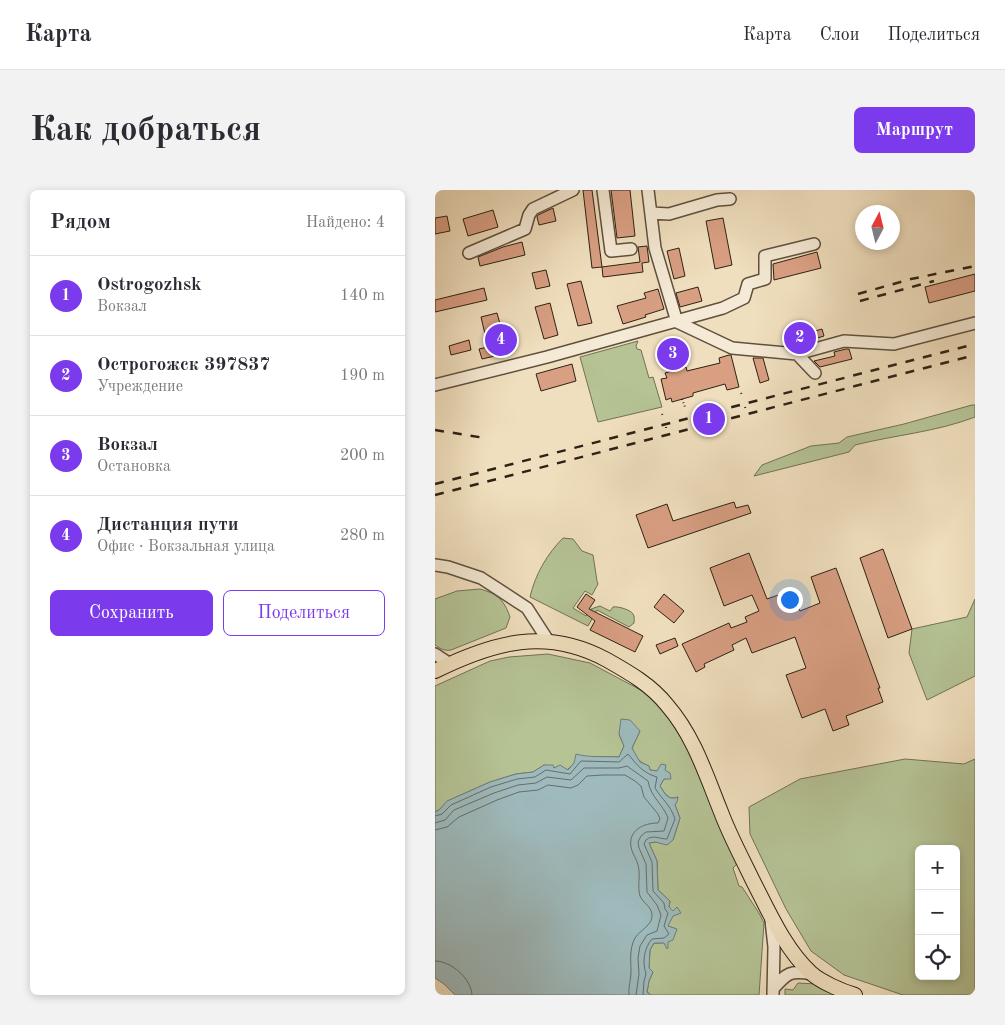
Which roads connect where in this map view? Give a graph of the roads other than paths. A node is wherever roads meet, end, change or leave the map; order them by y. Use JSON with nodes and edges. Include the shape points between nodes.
{"nodes":[{"id":1,"x":573,"y":190,"type":"edge"},
{"id":2,"x":603,"y":190,"type":"edge"},
{"id":3,"x":648,"y":190,"type":"edge"},
{"id":4,"x":730,"y":199,"type":"dead end"},
{"id":5,"x":651,"y":213,"type":"junction"},
{"id":6,"x":814,"y":244,"type":"dead end"},
{"id":7,"x":631,"y":249,"type":"dead end"},
{"id":8,"x":469,"y":253,"type":"dead end"},
{"id":9,"x":677,"y":322,"type":"junction"},
{"id":10,"x":975,"y":323,"type":"edge"},
{"id":11,"x":797,"y":354,"type":"junction"},
{"id":12,"x":815,"y":373,"type":"dead end"},
{"id":13,"x":435,"y":385,"type":"edge"},
{"id":14,"x":435,"y":565,"type":"edge"},
{"id":15,"x":549,"y":642,"type":"junction"},
{"id":16,"x":435,"y":654,"type":"edge"},
{"id":17,"x":450,"y":664,"type":"junction"},
{"id":18,"x":435,"y":671,"type":"edge"},
{"id":19,"x":770,"y":914,"type":"junction"},
{"id":20,"x":812,"y":974,"type":"junction"},
{"id":21,"x":773,"y":992,"type":"edge"},
{"id":22,"x":855,"y":995,"type":"edge"}],
"edges":[{"from":1,"to":8,"type":"street","via":[[533,209],[525,229]]},
{"from":2,"to":7,"type":"street","via":[[611,251]]},
{"from":3,"to":5,"type":"street"},
{"from":4,"to":5,"type":"street","via":[[669,214]]},
{"from":5,"to":9,"type":"street","via":[[655,248]]},
{"from":6,"to":9,"type":"street","via":[[765,256],[765,279],[748,284],[744,298]]},
{"from":9,"to":11,"type":"street","via":[[732,348]]},
{"from":9,"to":13,"type":"street"},
{"from":10,"to":11,"type":"street","via":[[894,344],[844,341]]},
{"from":11,"to":12,"type":"street"},
{"from":14,"to":15,"type":"street","via":[[481,578],[527,608]]},
{"from":15,"to":17,"type":"main road","via":[[530,640],[507,644]]},
{"from":15,"to":19,"type":"main road","via":[[571,644],[624,669],[653,689],[668,706],[701,759],[721,813]]},
{"from":16,"to":17,"type":"street"},
{"from":17,"to":18,"type":"main road"},
{"from":19,"to":20,"type":"main road","via":[[793,952]]},
{"from":19,"to":21,"type":"street","via":[[774,947]]},
{"from":20,"to":21,"type":"street","via":[[787,974]]},
{"from":20,"to":22,"type":"main road"}]}
